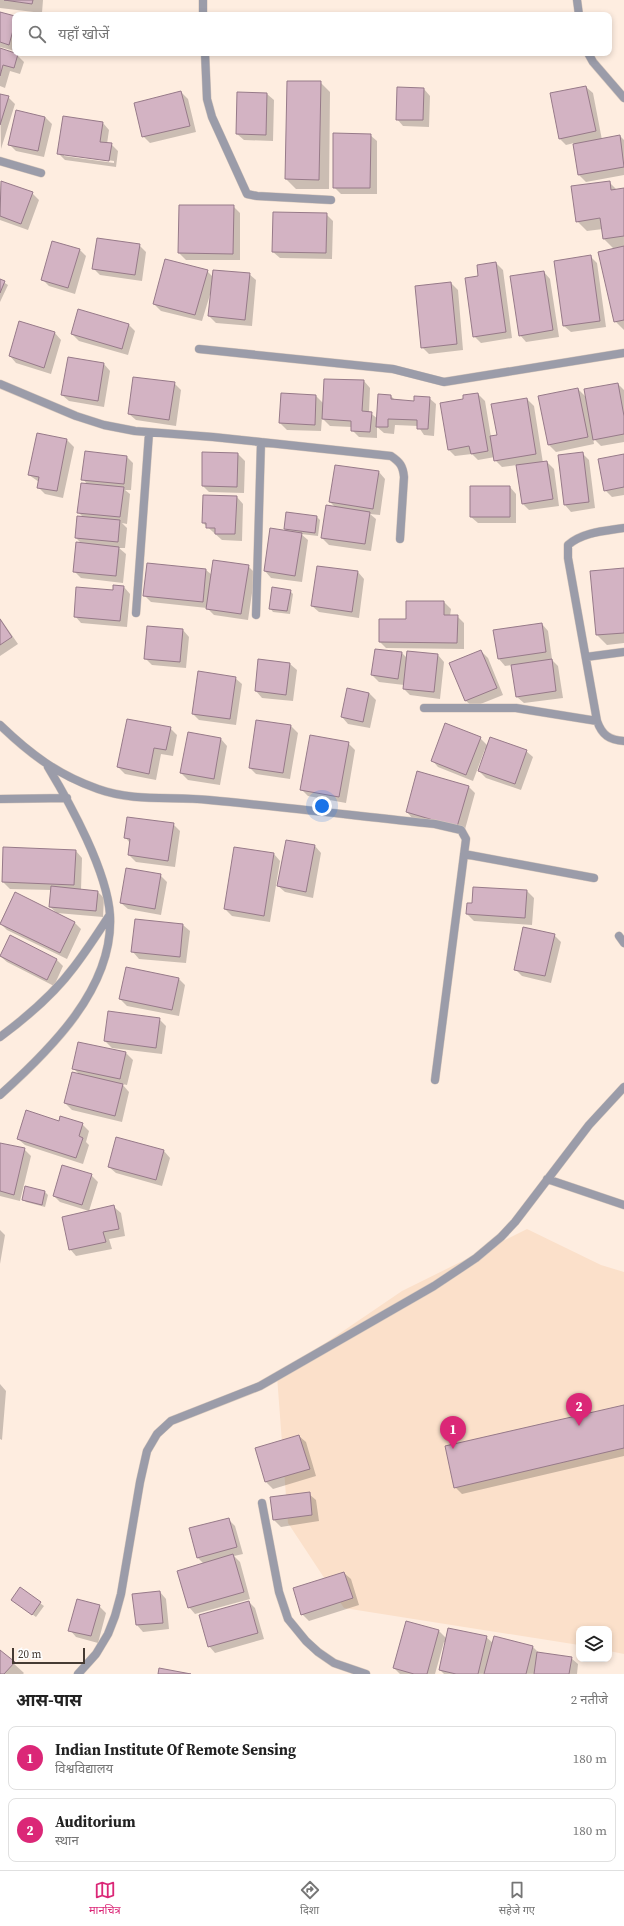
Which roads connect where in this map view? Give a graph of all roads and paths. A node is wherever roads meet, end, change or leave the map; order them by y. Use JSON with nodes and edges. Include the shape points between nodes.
{"nodes":[{"id":1,"x":203,"y":0,"type":"edge"},
{"id":2,"x":577,"y":0,"type":"edge"},
{"id":3,"x":204,"y":12,"type":"edge"},
{"id":4,"x":578,"y":12,"type":"edge"},
{"id":5,"x":205,"y":56,"type":"edge"},
{"id":6,"x":590,"y":56,"type":"edge"},
{"id":7,"x":624,"y":98,"type":"edge"},
{"id":8,"x":0,"y":161,"type":"edge"},
{"id":9,"x":42,"y":173,"type":"dead end"},
{"id":10,"x":331,"y":200,"type":"dead end"},
{"id":11,"x":199,"y":349,"type":"dead end"},
{"id":12,"x":624,"y":353,"type":"edge"},
{"id":13,"x":0,"y":384,"type":"edge"},
{"id":14,"x":149,"y":433,"type":"junction"},
{"id":15,"x":261,"y":442,"type":"junction"},
{"id":16,"x":624,"y":528,"type":"edge"},
{"id":17,"x":400,"y":539,"type":"dead end"},
{"id":18,"x":136,"y":613,"type":"dead end"},
{"id":19,"x":256,"y":615,"type":"dead end"},
{"id":20,"x":624,"y":652,"type":"edge"},
{"id":21,"x":586,"y":657,"type":"junction"},
{"id":22,"x":424,"y":708,"type":"dead end"},
{"id":23,"x":597,"y":721,"type":"junction"},
{"id":24,"x":0,"y":725,"type":"edge"},
{"id":25,"x":624,"y":741,"type":"edge"},
{"id":26,"x":47,"y":765,"type":"junction"},
{"id":27,"x":67,"y":798,"type":"junction"},
{"id":28,"x":0,"y":799,"type":"edge"},
{"id":29,"x":464,"y":854,"type":"junction"},
{"id":30,"x":594,"y":878,"type":"dead end"},
{"id":31,"x":110,"y":915,"type":"junction"},
{"id":32,"x":0,"y":1037,"type":"edge"},
{"id":33,"x":435,"y":1080,"type":"dead end"},
{"id":34,"x":624,"y":1087,"type":"edge"},
{"id":35,"x":0,"y":1095,"type":"edge"},
{"id":36,"x":547,"y":1179,"type":"junction"},
{"id":37,"x":624,"y":1205,"type":"edge"},
{"id":38,"x":262,"y":1503,"type":"dead end"},
{"id":39,"x":78,"y":1674,"type":"edge"},
{"id":40,"x":366,"y":1674,"type":"edge"}],
"edges":[{"from":1,"to":3,"type":"street"},
{"from":2,"to":4,"type":"street"},
{"from":5,"to":10,"type":"street","via":[[209,105],[247,194]]},
{"from":6,"to":7,"type":"street"},
{"from":8,"to":9,"type":"street"},
{"from":11,"to":12,"type":"street","via":[[393,369],[444,382]]},
{"from":13,"to":14,"type":"street","via":[[76,416],[104,425]]},
{"from":14,"to":15,"type":"street"},
{"from":14,"to":18,"type":"street"},
{"from":15,"to":17,"type":"street","via":[[382,454],[399,461],[403,467],[404,477]]},
{"from":15,"to":19,"type":"street"},
{"from":16,"to":21,"type":"street","via":[[584,536],[568,545],[568,558]]},
{"from":20,"to":21,"type":"street"},
{"from":21,"to":23,"type":"street"},
{"from":22,"to":23,"type":"street","via":[[516,708]]},
{"from":23,"to":25,"type":"street","via":[[601,731],[608,738]]},
{"from":24,"to":26,"type":"street"},
{"from":26,"to":27,"type":"street"},
{"from":26,"to":29,"type":"street","via":[[98,789],[141,798],[207,799],[457,828],[465,834]]},
{"from":27,"to":28,"type":"street"},
{"from":27,"to":31,"type":"street","via":[[99,870]]},
{"from":29,"to":30,"type":"street"},
{"from":29,"to":33,"type":"street"},
{"from":31,"to":32,"type":"street","via":[[74,967],[53,992]]},
{"from":31,"to":35,"type":"street","via":[[109,940],[98,976],[82,1008],[29,1069]]},
{"from":34,"to":36,"type":"street","via":[[589,1125]]},
{"from":36,"to":37,"type":"street"},
{"from":36,"to":39,"type":"street","via":[[501,1237],[476,1258],[434,1286],[260,1386],[171,1421],[157,1434],[147,1451],[115,1616],[96,1654]]},
{"from":38,"to":40,"type":"street","via":[[279,1592],[288,1619],[318,1652],[334,1663]]}]}
